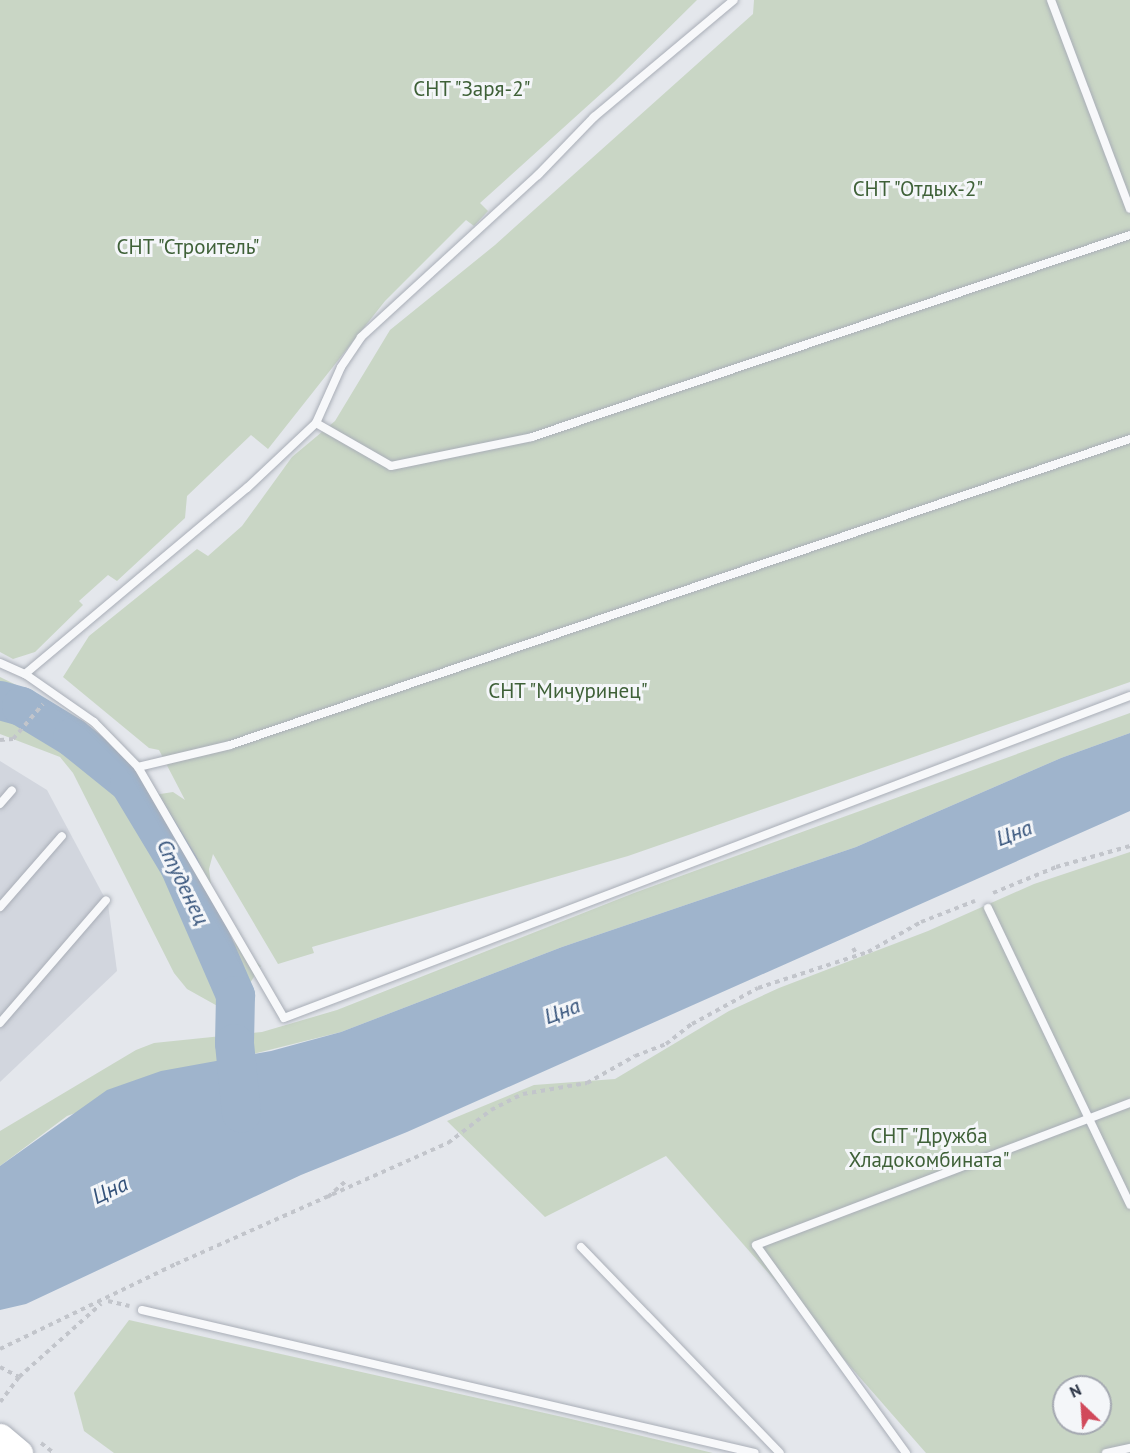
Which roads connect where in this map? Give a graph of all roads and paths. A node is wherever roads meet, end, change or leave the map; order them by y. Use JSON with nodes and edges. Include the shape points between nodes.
{"nodes":[{"id":1,"x":734,"y":0,"type":"edge"},
{"id":2,"x":1051,"y":0,"type":"edge"},
{"id":3,"x":1130,"y":210,"type":"edge"},
{"id":4,"x":1130,"y":235,"type":"edge"},
{"id":5,"x":316,"y":423,"type":"junction"},
{"id":6,"x":1130,"y":439,"type":"edge"},
{"id":7,"x":0,"y":663,"type":"edge"},
{"id":8,"x":25,"y":674,"type":"junction"},
{"id":9,"x":1130,"y":696,"type":"edge"},
{"id":10,"x":40,"y":706,"type":"dead end"},
{"id":11,"x":0,"y":740,"type":"edge"},
{"id":12,"x":138,"y":767,"type":"junction"},
{"id":13,"x":12,"y":790,"type":"dead end"},
{"id":14,"x":0,"y":804,"type":"edge"},
{"id":15,"x":62,"y":836,"type":"dead end"},
{"id":16,"x":1130,"y":846,"type":"edge"},
{"id":17,"x":987,"y":896,"type":"dead end"},
{"id":18,"x":979,"y":899,"type":"dead end"},
{"id":19,"x":106,"y":900,"type":"dead end"},
{"id":20,"x":0,"y":907,"type":"edge"},
{"id":21,"x":988,"y":908,"type":"dead end"},
{"id":22,"x":853,"y":948,"type":"dead end"},
{"id":23,"x":856,"y":956,"type":"junction"},
{"id":24,"x":0,"y":1023,"type":"edge"},
{"id":25,"x":1130,"y":1103,"type":"edge"},
{"id":26,"x":1091,"y":1118,"type":"junction"},
{"id":27,"x":348,"y":1179,"type":"dead end"},
{"id":28,"x":328,"y":1198,"type":"junction"},
{"id":29,"x":1130,"y":1205,"type":"edge"},
{"id":30,"x":580,"y":1247,"type":"dead end"},
{"id":31,"x":106,"y":1300,"type":"junction"},
{"id":32,"x":142,"y":1310,"type":"joint"},
{"id":33,"x":0,"y":1349,"type":"edge"},
{"id":34,"x":0,"y":1367,"type":"edge"},
{"id":35,"x":19,"y":1377,"type":"junction"},
{"id":36,"x":0,"y":1402,"type":"edge"},
{"id":37,"x":1130,"y":1448,"type":"edge"},
{"id":38,"x":754,"y":1453,"type":"edge"},
{"id":39,"x":780,"y":1453,"type":"edge"},
{"id":40,"x":906,"y":1453,"type":"edge"},
{"id":41,"x":1106,"y":1453,"type":"edge"}],
"edges":[{"from":1,"to":5,"type":"lane","via":[[594,117],[538,175],[361,337],[341,368]]},
{"from":2,"to":3,"type":"lane"},
{"from":4,"to":5,"type":"lane","via":[[532,437],[391,466]]},
{"from":5,"to":8,"type":"lane","via":[[184,543],[122,590]]},
{"from":6,"to":12,"type":"lane","via":[[230,745]]},
{"from":7,"to":8,"type":"lane"},
{"from":8,"to":12,"type":"lane","via":[[94,722]]},
{"from":9,"to":12,"type":"lane","via":[[284,1018]]},
{"from":10,"to":11,"type":"path","via":[[14,739]]},
{"from":13,"to":14,"type":"lane"},
{"from":15,"to":20,"type":"lane"},
{"from":16,"to":17,"type":"path","via":[[1056,867]]},
{"from":18,"to":23,"type":"path","via":[[919,923]]},
{"from":19,"to":24,"type":"lane"},
{"from":21,"to":26,"type":"lane"},
{"from":22,"to":23,"type":"path"},
{"from":23,"to":28,"type":"path","via":[[758,988],[692,1024],[666,1044],[587,1083],[523,1094],[491,1110],[448,1143]]},
{"from":25,"to":26,"type":"lane"},
{"from":26,"to":29,"type":"lane"},
{"from":26,"to":40,"type":"lane","via":[[756,1245]]},
{"from":27,"to":28,"type":"path","via":[[330,1191]]},
{"from":28,"to":31,"type":"path","via":[[176,1264]]},
{"from":30,"to":39,"type":"lane"},
{"from":31,"to":32,"type":"path"},
{"from":31,"to":33,"type":"path"},
{"from":31,"to":35,"type":"path"},
{"from":32,"to":38,"type":"lane"},
{"from":34,"to":35,"type":"path"},
{"from":35,"to":36,"type":"path"},
{"from":37,"to":41,"type":"lane"}]}
